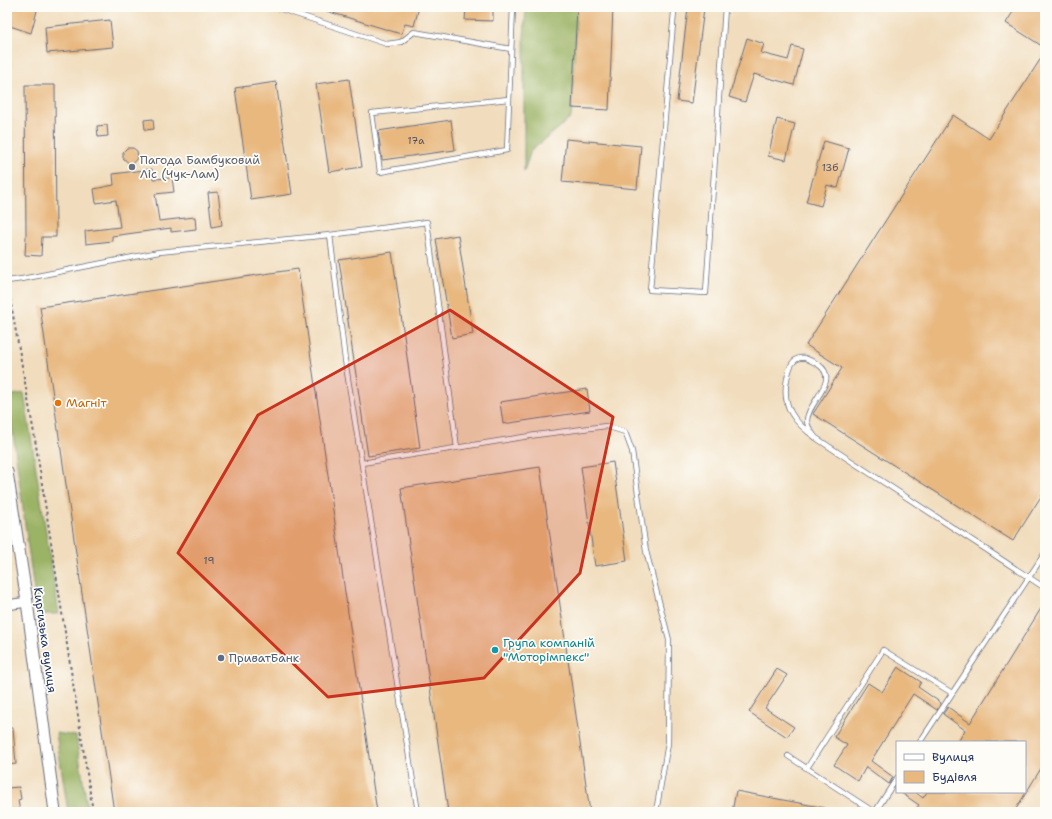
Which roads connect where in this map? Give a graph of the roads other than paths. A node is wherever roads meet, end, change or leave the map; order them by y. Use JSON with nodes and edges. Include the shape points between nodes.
{"nodes":[{"id":1,"x":275,"y":7,"type":"edge"},
{"id":2,"x":513,"y":7,"type":"edge"},
{"id":3,"x":672,"y":7,"type":"edge"},
{"id":4,"x":725,"y":7,"type":"edge"},
{"id":5,"x":511,"y":49,"type":"junction"},
{"id":6,"x":509,"y":99,"type":"junction"},
{"id":7,"x":330,"y":235,"type":"junction"},
{"id":8,"x":7,"y":281,"type":"edge"},
{"id":9,"x":816,"y":438,"type":"junction"},
{"id":10,"x":457,"y":448,"type":"junction"},
{"id":11,"x":362,"y":463,"type":"junction"},
{"id":12,"x":7,"y":472,"type":"edge"},
{"id":13,"x":1045,"y":553,"type":"edge"},
{"id":14,"x":1029,"y":578,"type":"junction"},
{"id":15,"x":1045,"y":588,"type":"edge"},
{"id":16,"x":27,"y":602,"type":"junction"},
{"id":17,"x":7,"y":605,"type":"edge"},
{"id":18,"x":952,"y":693,"type":"junction"},
{"id":19,"x":921,"y":741,"type":"edge"},
{"id":20,"x":788,"y":756,"type":"dead end"},
{"id":21,"x":807,"y":768,"type":"junction"},
{"id":22,"x":896,"y":780,"type":"edge"},
{"id":23,"x":55,"y":812,"type":"edge"},
{"id":24,"x":418,"y":812,"type":"edge"},
{"id":25,"x":656,"y":812,"type":"edge"},
{"id":26,"x":875,"y":812,"type":"edge"}],
"edges":[{"from":1,"to":5,"type":"lane","via":[[387,44],[401,42],[414,32]]},
{"from":2,"to":5,"type":"lane"},
{"from":3,"to":4,"type":"lane","via":[[674,12],[650,290],[706,293]]},
{"from":5,"to":6,"type":"lane"},
{"from":6,"to":6,"type":"lane","via":[[507,150],[380,172],[372,113]]},
{"from":7,"to":8,"type":"lane","via":[[159,252]]},
{"from":7,"to":10,"type":"lane","via":[[427,222]]},
{"from":7,"to":11,"type":"lane"},
{"from":9,"to":9,"type":"lane","via":[[792,414],[786,395],[789,370],[797,359],[808,359],[823,368],[826,373],[824,386],[808,417],[809,428]]},
{"from":9,"to":14,"type":"lane"},
{"from":10,"to":11,"type":"lane"},
{"from":10,"to":25,"type":"lane","via":[[606,426],[625,432],[632,451],[646,551],[669,640],[668,743]]},
{"from":11,"to":24,"type":"lane"},
{"from":12,"to":16,"type":"street","name":"Киргизька вулиця"},
{"from":13,"to":14,"type":"lane"},
{"from":14,"to":15,"type":"lane"},
{"from":14,"to":18,"type":"lane"},
{"from":16,"to":17,"type":"street"},
{"from":16,"to":23,"type":"street","name":"Киргизька вулиця"},
{"from":18,"to":19,"type":"lane"},
{"from":18,"to":21,"type":"lane","via":[[883,650]]},
{"from":20,"to":21,"type":"lane"},
{"from":21,"to":26,"type":"lane"},
{"from":22,"to":26,"type":"lane"}]}
